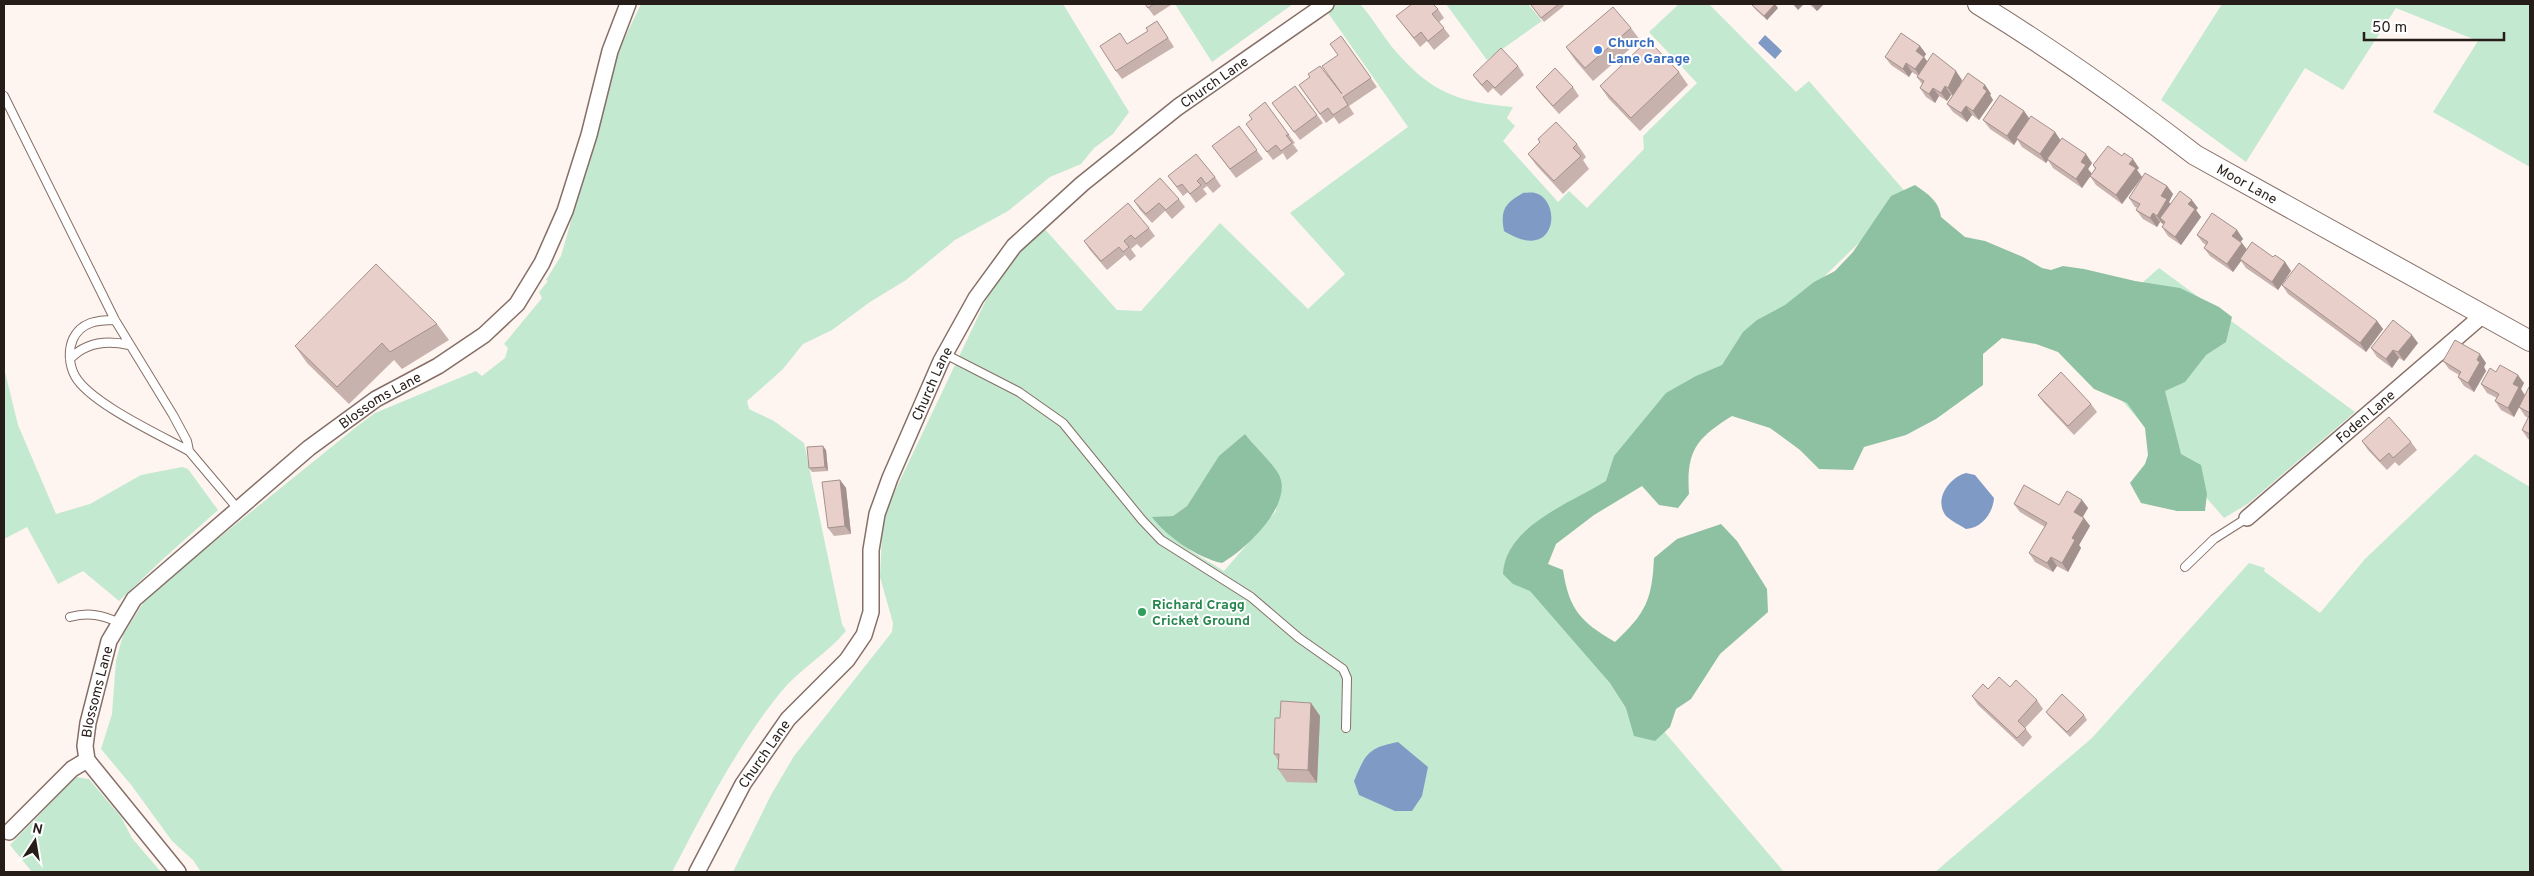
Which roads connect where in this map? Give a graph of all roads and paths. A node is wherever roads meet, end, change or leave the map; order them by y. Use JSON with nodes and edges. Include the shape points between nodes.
{"nodes":[{"id":1,"x":628,"y":4,"type":"edge"},
{"id":2,"x":1326,"y":4,"type":"edge"},
{"id":3,"x":1978,"y":4,"type":"edge"},
{"id":4,"x":4,"y":96,"type":"edge"},
{"id":5,"x":2483,"y":315,"type":"junction"},
{"id":6,"x":114,"y":320,"type":"junction"},
{"id":7,"x":2530,"y":341,"type":"edge"},
{"id":8,"x":129,"y":345,"type":"junction"},
{"id":9,"x":944,"y":354,"type":"junction"},
{"id":10,"x":70,"y":359,"type":"junction"},
{"id":11,"x":189,"y":451,"type":"junction"},
{"id":12,"x":238,"y":509,"type":"junction"},
{"id":13,"x":2247,"y":518,"type":"joint"},
{"id":14,"x":2185,"y":568,"type":"dead end"},
{"id":15,"x":70,"y":617,"type":"dead end"},
{"id":16,"x":120,"y":623,"type":"junction"},
{"id":17,"x":1346,"y":728,"type":"dead end"},
{"id":18,"x":87,"y":760,"type":"junction"},
{"id":19,"x":9,"y":832,"type":"dead end"},
{"id":20,"x":178,"y":872,"type":"edge"},
{"id":21,"x":698,"y":872,"type":"edge"}],
"edges":[{"from":1,"to":12,"type":"street","name":"Blossoms Lane","via":[[610,51],[589,135],[565,211],[542,263],[517,304],[484,335],[438,366],[376,399],[309,448]]},
{"from":2,"to":9,"type":"street","name":"Church Lane","via":[[1178,107],[1082,184],[1014,246],[976,298]]},
{"from":3,"to":5,"type":"street","name":"Moor Lane","via":[[2037,41],[2196,154]]},
{"from":4,"to":6,"type":"lane"},
{"from":5,"to":7,"type":"street","name":"Moor Lane"},
{"from":5,"to":13,"type":"street","name":"Foden Lane"},
{"from":6,"to":8,"type":"lane"},
{"from":6,"to":10,"type":"lane","via":[[88,323],[77,330]]},
{"from":8,"to":10,"type":"lane","via":[[92,344]]},
{"from":8,"to":11,"type":"lane","via":[[173,415]]},
{"from":9,"to":17,"type":"lane","via":[[988,375],[1050,412],[1079,440],[1161,540],[1251,597],[1299,638],[1334,661],[1347,678]]},
{"from":9,"to":21,"type":"street","name":"Church Lane","via":[[877,514],[871,550],[871,612],[864,635],[847,660],[788,719],[743,784]]},
{"from":10,"to":11,"type":"lane","via":[[75,376],[92,394]]},
{"from":11,"to":12,"type":"lane"},
{"from":12,"to":16,"type":"street","name":"Blossoms Lane","via":[[134,599]]},
{"from":13,"to":14,"type":"lane","via":[[2214,539]]},
{"from":15,"to":16,"type":"lane","via":[[97,614]]},
{"from":16,"to":18,"type":"street","name":"Blossoms Lane","via":[[109,641],[88,723]]},
{"from":18,"to":19,"type":"street","name":"Blossoms Lane","via":[[72,769]]},
{"from":18,"to":20,"type":"street","name":"Blossoms Lane"}]}
